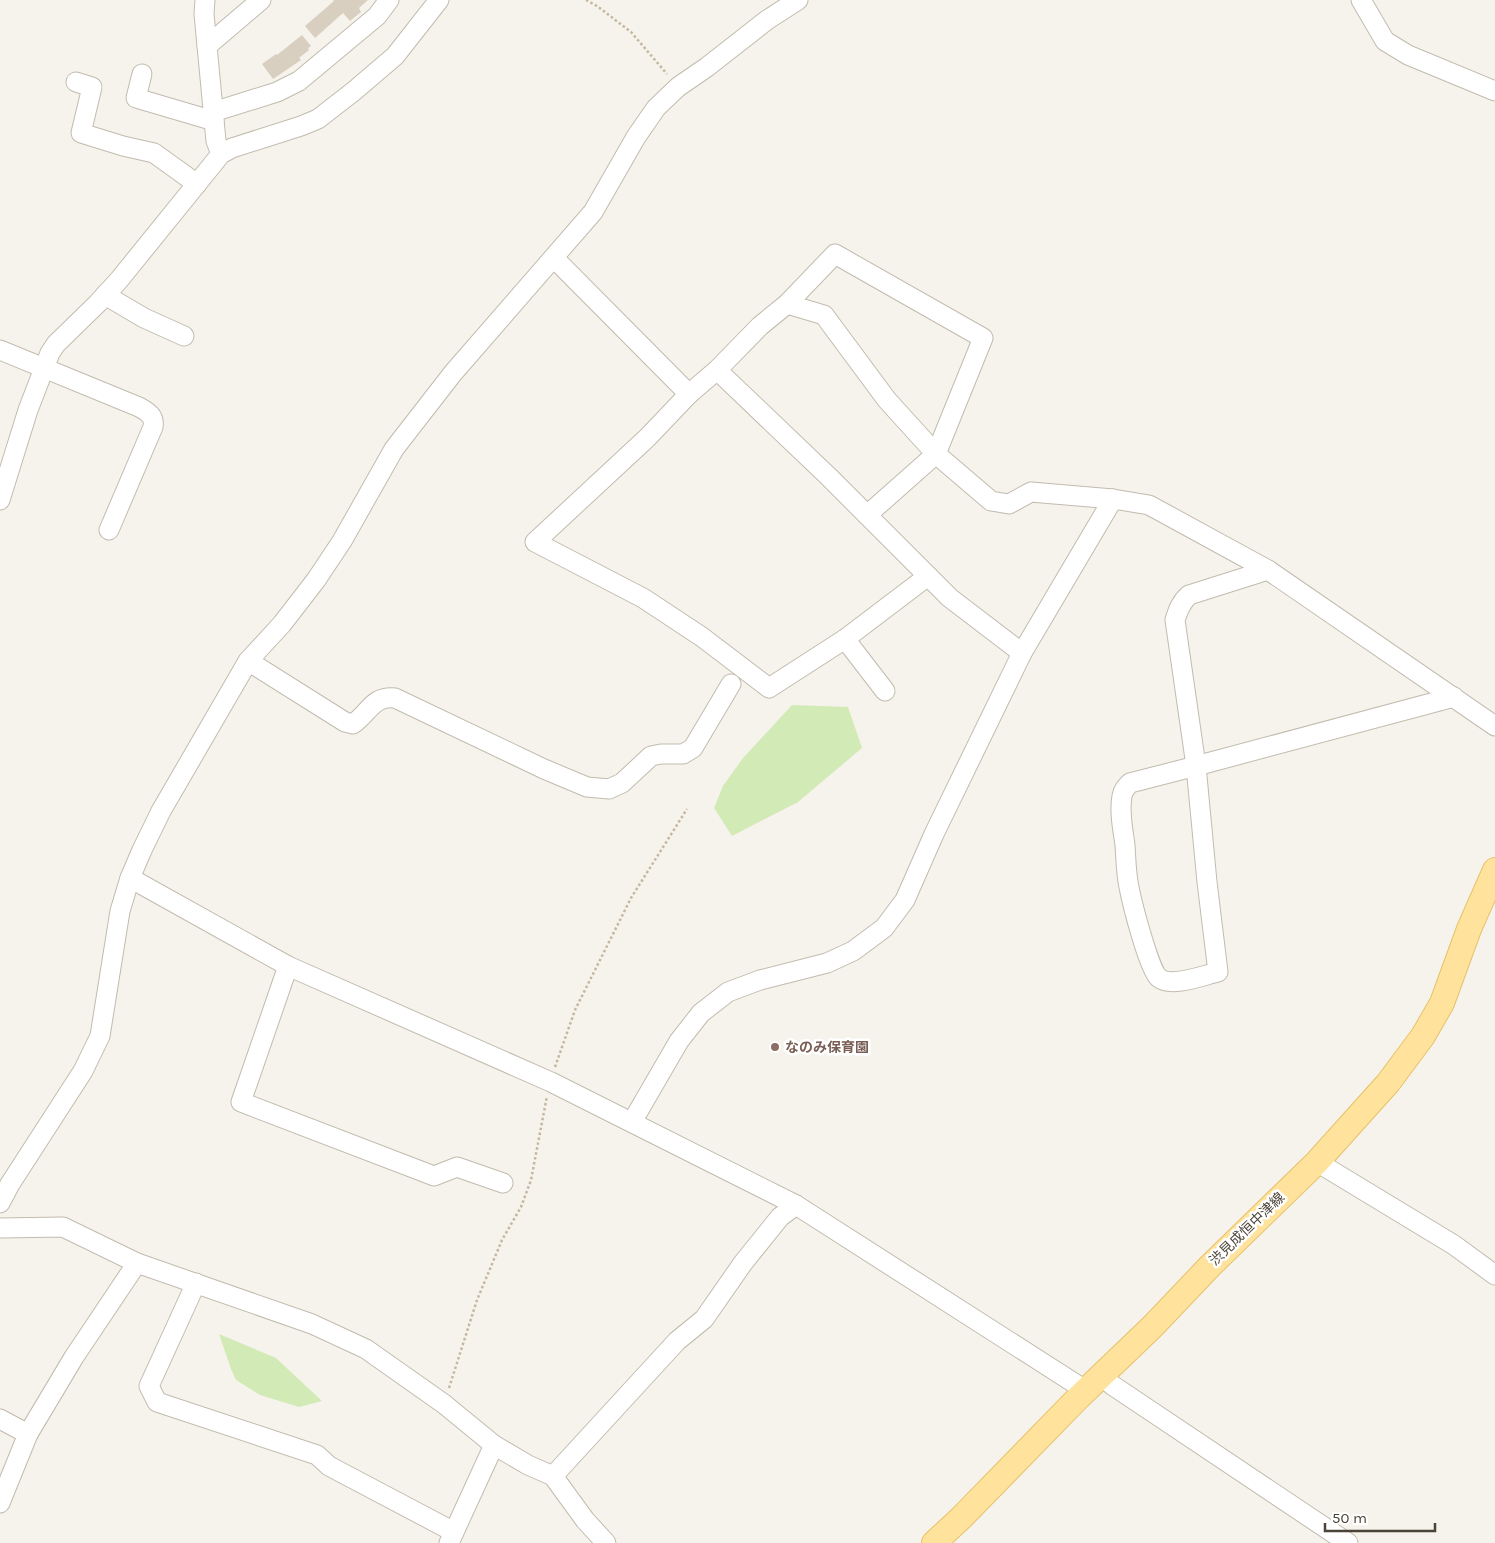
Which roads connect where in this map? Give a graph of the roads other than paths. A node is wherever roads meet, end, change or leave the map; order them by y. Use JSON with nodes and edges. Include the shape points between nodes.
{"nodes":[{"id":1,"x":205,"y":0,"type":"edge"},
{"id":2,"x":261,"y":0,"type":"edge"},
{"id":3,"x":389,"y":0,"type":"edge"},
{"id":4,"x":438,"y":0,"type":"edge"},
{"id":5,"x":798,"y":0,"type":"edge"},
{"id":6,"x":1361,"y":0,"type":"edge"},
{"id":7,"x":207,"y":46,"type":"junction"},
{"id":8,"x":142,"y":74,"type":"dead end"},
{"id":9,"x":76,"y":82,"type":"dead end"},
{"id":10,"x":1495,"y":91,"type":"edge"},
{"id":11,"x":214,"y":117,"type":"junction"},
{"id":12,"x":221,"y":154,"type":"junction"},
{"id":13,"x":197,"y":184,"type":"junction"},
{"id":14,"x":554,"y":258,"type":"junction"},
{"id":15,"x":105,"y":295,"type":"junction"},
{"id":16,"x":787,"y":304,"type":"junction"},
{"id":17,"x":184,"y":336,"type":"dead end"},
{"id":18,"x":0,"y":350,"type":"edge"},
{"id":19,"x":44,"y":368,"type":"junction"},
{"id":20,"x":717,"y":370,"type":"junction"},
{"id":21,"x":689,"y":394,"type":"junction"},
{"id":22,"x":936,"y":454,"type":"junction"},
{"id":23,"x":1113,"y":499,"type":"junction"},
{"id":24,"x":0,"y":500,"type":"edge"},
{"id":25,"x":867,"y":514,"type":"junction"},
{"id":26,"x":109,"y":530,"type":"dead end"},
{"id":27,"x":1268,"y":570,"type":"junction"},
{"id":28,"x":928,"y":576,"type":"junction"},
{"id":29,"x":846,"y":639,"type":"junction"},
{"id":30,"x":1022,"y":653,"type":"junction"},
{"id":31,"x":248,"y":661,"type":"junction"},
{"id":32,"x":731,"y":684,"type":"dead end"},
{"id":33,"x":884,"y":691,"type":"dead end"},
{"id":34,"x":1454,"y":697,"type":"junction"},
{"id":35,"x":1495,"y":726,"type":"edge"},
{"id":36,"x":1196,"y":766,"type":"junction"},
{"id":37,"x":1495,"y":870,"type":"edge"},
{"id":38,"x":130,"y":878,"type":"junction"},
{"id":39,"x":288,"y":966,"type":"junction"},
{"id":40,"x":632,"y":1122,"type":"junction"},
{"id":41,"x":1318,"y":1162,"type":"junction"},
{"id":42,"x":503,"y":1183,"type":"dead end"},
{"id":43,"x":0,"y":1203,"type":"edge"},
{"id":44,"x":796,"y":1205,"type":"junction"},
{"id":45,"x":0,"y":1228,"type":"edge"},
{"id":46,"x":137,"y":1263,"type":"junction"},
{"id":47,"x":1495,"y":1275,"type":"edge"},
{"id":48,"x":196,"y":1283,"type":"junction"},
{"id":49,"x":1093,"y":1383,"type":"junction"},
{"id":50,"x":0,"y":1419,"type":"edge"},
{"id":51,"x":28,"y":1434,"type":"junction"},
{"id":52,"x":494,"y":1445,"type":"junction"},
{"id":53,"x":553,"y":1476,"type":"junction"},
{"id":54,"x":0,"y":1503,"type":"edge"},
{"id":55,"x":451,"y":1538,"type":"edge"},
{"id":56,"x":606,"y":1543,"type":"edge"},
{"id":57,"x":934,"y":1543,"type":"edge"},
{"id":58,"x":1348,"y":1543,"type":"edge"}],
"edges":[{"from":1,"to":7,"type":"street"},
{"from":2,"to":7,"type":"street"},
{"from":3,"to":11,"type":"street","via":[[367,25],[294,84]]},
{"from":4,"to":12,"type":"street","via":[[395,56],[318,119]]},
{"from":5,"to":14,"type":"street","via":[[678,87],[656,108],[593,212]]},
{"from":6,"to":10,"type":"street","via":[[1385,42],[1408,55]]},
{"from":7,"to":11,"type":"street"},
{"from":8,"to":11,"type":"street","via":[[136,98]]},
{"from":9,"to":13,"type":"street","via":[[92,87],[81,133],[154,153]]},
{"from":11,"to":12,"type":"street","via":[[216,144]]},
{"from":12,"to":13,"type":"street"},
{"from":13,"to":15,"type":"street"},
{"from":14,"to":21,"type":"street"},
{"from":14,"to":31,"type":"street","via":[[452,373],[394,449],[332,557],[282,624]]},
{"from":15,"to":17,"type":"street"},
{"from":15,"to":19,"type":"street","via":[[56,344]]},
{"from":16,"to":20,"type":"street","via":[[760,326]]},
{"from":16,"to":22,"type":"street","via":[[824,316],[887,400]]},
{"from":16,"to":22,"type":"street","via":[[835,254],[983,338]]},
{"from":18,"to":19,"type":"street"},
{"from":19,"to":24,"type":"street"},
{"from":19,"to":26,"type":"street","via":[[138,407],[149,413],[154,422]]},
{"from":20,"to":21,"type":"street"},
{"from":20,"to":25,"type":"street"},
{"from":21,"to":29,"type":"street","via":[[536,542],[643,598],[702,637],[769,688]]},
{"from":22,"to":23,"type":"street","via":[[991,501],[1009,504],[1031,492]]},
{"from":22,"to":25,"type":"street"},
{"from":23,"to":27,"type":"street","via":[[1149,506]]},
{"from":23,"to":30,"type":"street"},
{"from":25,"to":28,"type":"street"},
{"from":27,"to":34,"type":"street"},
{"from":27,"to":36,"type":"street","via":[[1189,595],[1179,609],[1175,620]]},
{"from":28,"to":29,"type":"street"},
{"from":28,"to":30,"type":"street","via":[[950,598]]},
{"from":29,"to":33,"type":"street"},
{"from":30,"to":40,"type":"street","via":[[905,900],[884,928],[853,951],[827,963],[760,980],[728,992],[701,1013],[679,1041]]},
{"from":31,"to":32,"type":"street","via":[[345,722],[353,724],[379,700],[395,698],[544,769],[587,787],[609,789],[622,783],[651,756],[682,754],[693,748]]},
{"from":31,"to":38,"type":"street","via":[[161,811]]},
{"from":34,"to":35,"type":"street"},
{"from":34,"to":36,"type":"street"},
{"from":36,"to":36,"type":"street","via":[[1218,972],[1170,982],[1159,978],[1154,971],[1133,903],[1122,796],[1130,783]]},
{"from":37,"to":41,"type":"main road","name":"渋見成恒中津線","via":[[1442,1003],[1423,1036],[1388,1083]]},
{"from":38,"to":39,"type":"street"},
{"from":38,"to":43,"type":"street","via":[[120,911],[100,1036],[83,1071]]},
{"from":39,"to":40,"type":"street","via":[[551,1082]]},
{"from":39,"to":42,"type":"street","via":[[241,1102],[434,1176],[457,1167]]},
{"from":40,"to":44,"type":"street"},
{"from":41,"to":47,"type":"street","via":[[1454,1245]]},
{"from":41,"to":49,"type":"main road","name":"渋見成恒中津線"},
{"from":44,"to":49,"type":"street"},
{"from":44,"to":53,"type":"street","via":[[780,1217],[704,1319],[677,1341]]},
{"from":45,"to":46,"type":"street","via":[[63,1227]]},
{"from":46,"to":48,"type":"street"},
{"from":46,"to":51,"type":"street","via":[[74,1357]]},
{"from":48,"to":52,"type":"street","via":[[312,1324],[366,1349],[444,1404]]},
{"from":48,"to":55,"type":"street","via":[[149,1386],[157,1402],[317,1455],[329,1466]]},
{"from":49,"to":57,"type":"main road","name":"渋見成恒中津線"},
{"from":49,"to":58,"type":"street","via":[[1112,1385]]},
{"from":50,"to":51,"type":"street"},
{"from":51,"to":54,"type":"street"},
{"from":52,"to":53,"type":"street"},
{"from":52,"to":55,"type":"street"},
{"from":53,"to":56,"type":"street"}]}
